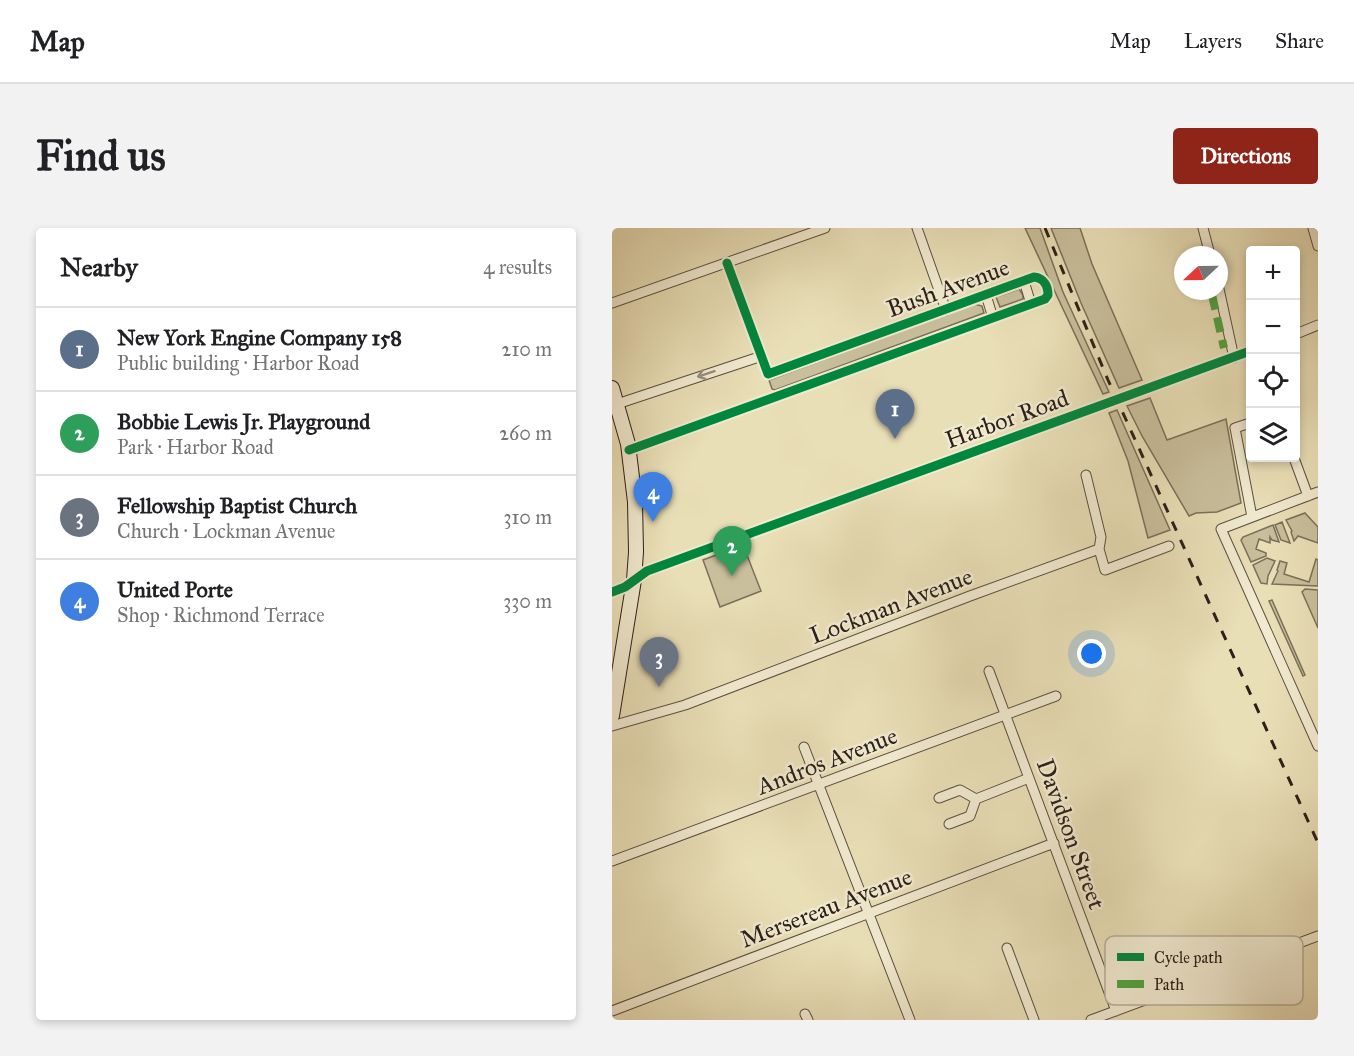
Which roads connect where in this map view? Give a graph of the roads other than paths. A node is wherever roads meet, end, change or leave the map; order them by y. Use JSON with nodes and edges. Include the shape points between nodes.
{"nodes":[{"id":1,"x":825,"y":228,"type":"edge"},
{"id":2,"x":916,"y":228,"type":"edge"},
{"id":3,"x":1203,"y":228,"type":"edge"},
{"id":4,"x":1313,"y":228,"type":"edge"},
{"id":5,"x":1208,"y":246,"type":"edge"},
{"id":6,"x":1318,"y":246,"type":"edge"},
{"id":7,"x":727,"y":262,"type":"junction"},
{"id":8,"x":1024,"y":281,"type":"junction"},
{"id":9,"x":986,"y":295,"type":"junction"},
{"id":10,"x":1221,"y":300,"type":"edge"},
{"id":11,"x":612,"y":303,"type":"edge"},
{"id":12,"x":1031,"y":304,"type":"junction"},
{"id":13,"x":946,"y":310,"type":"junction"},
{"id":14,"x":993,"y":318,"type":"junction"},
{"id":15,"x":1318,"y":325,"type":"edge"},
{"id":16,"x":1300,"y":332,"type":"edge"},
{"id":17,"x":1246,"y":353,"type":"edge"},
{"id":18,"x":762,"y":356,"type":"junction"},
{"id":19,"x":1234,"y":358,"type":"junction"},
{"id":20,"x":612,"y":388,"type":"edge"},
{"id":21,"x":617,"y":404,"type":"junction"},
{"id":22,"x":1246,"y":425,"type":"edge"},
{"id":23,"x":629,"y":450,"type":"junction"},
{"id":24,"x":1296,"y":462,"type":"edge"},
{"id":25,"x":1086,"y":475,"type":"dead end"},
{"id":26,"x":1313,"y":494,"type":"edge"},
{"id":27,"x":1252,"y":517,"type":"junction"},
{"id":28,"x":1169,"y":546,"type":"dead end"},
{"id":29,"x":1099,"y":549,"type":"junction"},
{"id":30,"x":634,"y":580,"type":"junction"},
{"id":31,"x":612,"y":592,"type":"edge"},
{"id":32,"x":989,"y":671,"type":"dead end"},
{"id":33,"x":1056,"y":696,"type":"dead end"},
{"id":34,"x":1005,"y":714,"type":"junction"},
{"id":35,"x":612,"y":716,"type":"edge"},
{"id":36,"x":612,"y":726,"type":"edge"},
{"id":37,"x":1318,"y":746,"type":"edge"},
{"id":38,"x":804,"y":747,"type":"dead end"},
{"id":39,"x":1029,"y":778,"type":"junction"},
{"id":40,"x":820,"y":785,"type":"junction"},
{"id":41,"x":939,"y":798,"type":"dead end"},
{"id":42,"x":976,"y":799,"type":"junction"},
{"id":43,"x":949,"y":824,"type":"dead end"},
{"id":44,"x":1054,"y":843,"type":"junction"},
{"id":45,"x":612,"y":861,"type":"edge"},
{"id":46,"x":868,"y":913,"type":"junction"},
{"id":47,"x":1318,"y":936,"type":"edge"},
{"id":48,"x":1303,"y":942,"type":"edge"},
{"id":49,"x":1007,"y":948,"type":"dead end"},
{"id":50,"x":1105,"y":981,"type":"edge"},
{"id":51,"x":1114,"y":1005,"type":"edge"},
{"id":52,"x":1132,"y":1005,"type":"edge"},
{"id":53,"x":612,"y":1011,"type":"edge"},
{"id":54,"x":1116,"y":1011,"type":"junction"},
{"id":55,"x":910,"y":1020,"type":"edge"},
{"id":56,"x":1035,"y":1020,"type":"edge"},
{"id":57,"x":1091,"y":1020,"type":"edge"}],
"edges":[{"from":1,"to":7,"type":"street"},
{"from":2,"to":13,"type":"street"},
{"from":3,"to":5,"type":"street"},
{"from":4,"to":6,"type":"street"},
{"from":7,"to":11,"type":"street"},
{"from":7,"to":18,"type":"street"},
{"from":8,"to":9,"type":"street","name":"Bush Avenue"},
{"from":8,"to":12,"type":"street"},
{"from":8,"to":12,"type":"street","name":"Bush Avenue","via":[[1040,278],[1047,289],[1045,299]]},
{"from":9,"to":13,"type":"street","name":"Bush Avenue"},
{"from":9,"to":14,"type":"street"},
{"from":10,"to":19,"type":"street"},
{"from":12,"to":14,"type":"street","name":"Bush Avenue"},
{"from":13,"to":18,"type":"street","name":"Bush Avenue","via":[[768,374]]},
{"from":14,"to":23,"type":"street","name":"Bush Avenue"},
{"from":15,"to":16,"type":"street"},
{"from":17,"to":19,"type":"street","name":"Harbor Road"},
{"from":18,"to":21,"type":"street","one_way":true},
{"from":19,"to":30,"type":"street","name":"Harbor Road","bridge":true,"via":[[647,571]]},
{"from":20,"to":21,"type":"main road"},
{"from":21,"to":23,"type":"main road"},
{"from":22,"to":27,"type":"street","via":[[1235,428]]},
{"from":23,"to":30,"type":"main road","via":[[635,510]]},
{"from":24,"to":26,"type":"street"},
{"from":25,"to":29,"type":"street","via":[[1101,537]]},
{"from":26,"to":27,"type":"street"},
{"from":27,"to":37,"type":"street","via":[[1221,529]]},
{"from":28,"to":29,"type":"street","via":[[1105,570]]},
{"from":29,"to":36,"type":"street","name":"Lockman Avenue","via":[[685,705]]},
{"from":30,"to":31,"type":"street","name":"Harbor Road"},
{"from":30,"to":35,"type":"main road"},
{"from":32,"to":34,"type":"street","name":"Davidson Street"},
{"from":33,"to":34,"type":"street","name":"Andros Avenue"},
{"from":34,"to":39,"type":"street","name":"Davidson Street"},
{"from":34,"to":40,"type":"street","name":"Andros Avenue"},
{"from":38,"to":40,"type":"street"},
{"from":39,"to":42,"type":"street"},
{"from":39,"to":44,"type":"street","name":"Davidson Street"},
{"from":40,"to":45,"type":"street","name":"Andros Avenue"},
{"from":40,"to":46,"type":"street"},
{"from":41,"to":42,"type":"street","via":[[960,790]]},
{"from":42,"to":43,"type":"street","via":[[969,816]]},
{"from":44,"to":46,"type":"street","name":"Mersereau Avenue"},
{"from":44,"to":50,"type":"street","name":"Davidson Street"},
{"from":46,"to":53,"type":"street","name":"Mersereau Avenue"},
{"from":46,"to":55,"type":"street"},
{"from":47,"to":48,"type":"street"},
{"from":49,"to":56,"type":"street"},
{"from":51,"to":54,"type":"street","name":"Davidson Street"},
{"from":52,"to":54,"type":"street"},
{"from":54,"to":57,"type":"street"}]}
